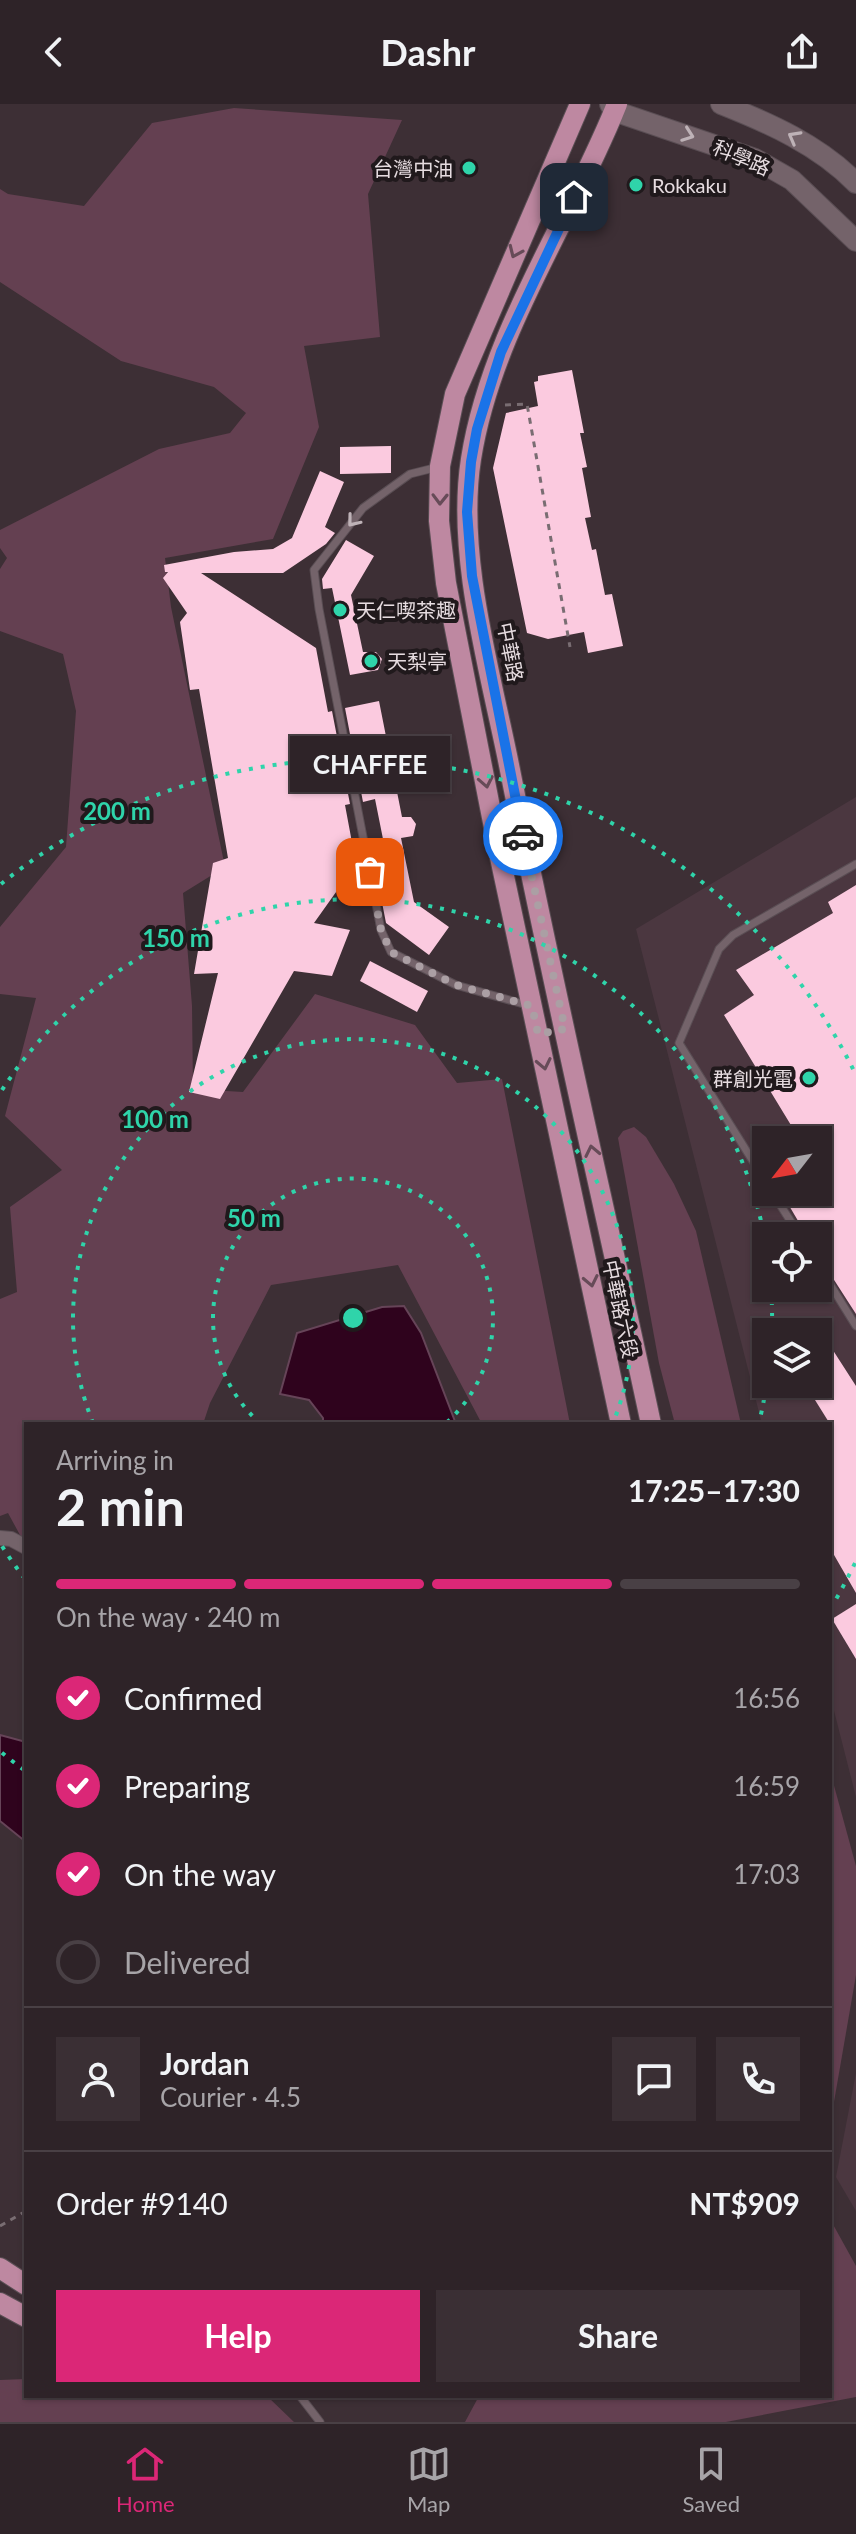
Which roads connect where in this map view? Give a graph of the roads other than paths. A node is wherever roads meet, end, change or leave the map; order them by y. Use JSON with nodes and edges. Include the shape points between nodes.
{"nodes":[{"id":1,"x":580,"y":104,"type":"edge"},
{"id":2,"x":721,"y":104,"type":"edge"},
{"id":3,"x":614,"y":106,"type":"edge"},
{"id":4,"x":856,"y":183,"type":"edge"},
{"id":5,"x":856,"y":241,"type":"edge"},
{"id":6,"x":440,"y":466,"type":"junction"},
{"id":7,"x":500,"y":723,"type":"junction"},
{"id":8,"x":476,"y":727,"type":"junction"},
{"id":9,"x":856,"y":864,"type":"edge"},
{"id":10,"x":532,"y":1006,"type":"junction"},
{"id":11,"x":565,"y":1029,"type":"junction"},
{"id":12,"x":538,"y":1034,"type":"junction"},
{"id":13,"x":752,"y":1160,"type":"edge"},
{"id":14,"x":609,"y":1227,"type":"joint"},
{"id":15,"x":832,"y":1287,"type":"edge"},
{"id":16,"x":856,"y":1326,"type":"edge"},
{"id":17,"x":621,"y":1422,"type":"edge"},
{"id":18,"x":651,"y":1422,"type":"edge"},
{"id":19,"x":0,"y":1538,"type":"edge"},
{"id":20,"x":24,"y":1546,"type":"edge"},
{"id":21,"x":0,"y":2268,"type":"edge"},
{"id":22,"x":24,"y":2284,"type":"edge"},
{"id":23,"x":0,"y":2303,"type":"edge"},
{"id":24,"x":24,"y":2316,"type":"edge"},
{"id":25,"x":302,"y":2398,"type":"edge"},
{"id":26,"x":320,"y":2422,"type":"edge"}],
"edges":[{"from":1,"to":6,"type":"main road","one_way":true,"via":[[455,394]]},
{"from":4,"to":2,"type":"street","name":"科學路","one_way":true,"via":[[807,145]]},
{"from":3,"to":5,"type":"street","name":"科學路","one_way":true,"via":[[755,159],[792,180]]},
{"from":3,"to":7,"type":"main road","name":"中華路","via":[[501,352],[471,462],[467,512],[472,576]]},
{"from":6,"to":8,"type":"main road","one_way":true,"via":[[446,583]]},
{"from":6,"to":10,"type":"lane","one_way":true,"via":[[410,474],[363,508],[314,570],[319,609],[381,930],[391,952],[456,985]]},
{"from":7,"to":8,"type":"lane"},
{"from":7,"to":11,"type":"main road","name":"中華路"},
{"from":8,"to":10,"type":"main road","one_way":true},
{"from":9,"to":13,"type":"lane","via":[[733,935],[719,949],[679,1043]]},
{"from":10,"to":12,"type":"main road"},
{"from":11,"to":12,"type":"street"},
{"from":14,"to":11,"type":"main road","name":"中華路","one_way":true},
{"from":12,"to":17,"type":"main road","name":"中華路六段","one_way":true},
{"from":14,"to":18,"type":"main road","name":"中華路六段"},
{"from":15,"to":16,"type":"lane"},
{"from":19,"to":20,"type":"street"},
{"from":21,"to":22,"type":"main road"},
{"from":23,"to":24,"type":"main road"},
{"from":25,"to":26,"type":"lane"}]}
